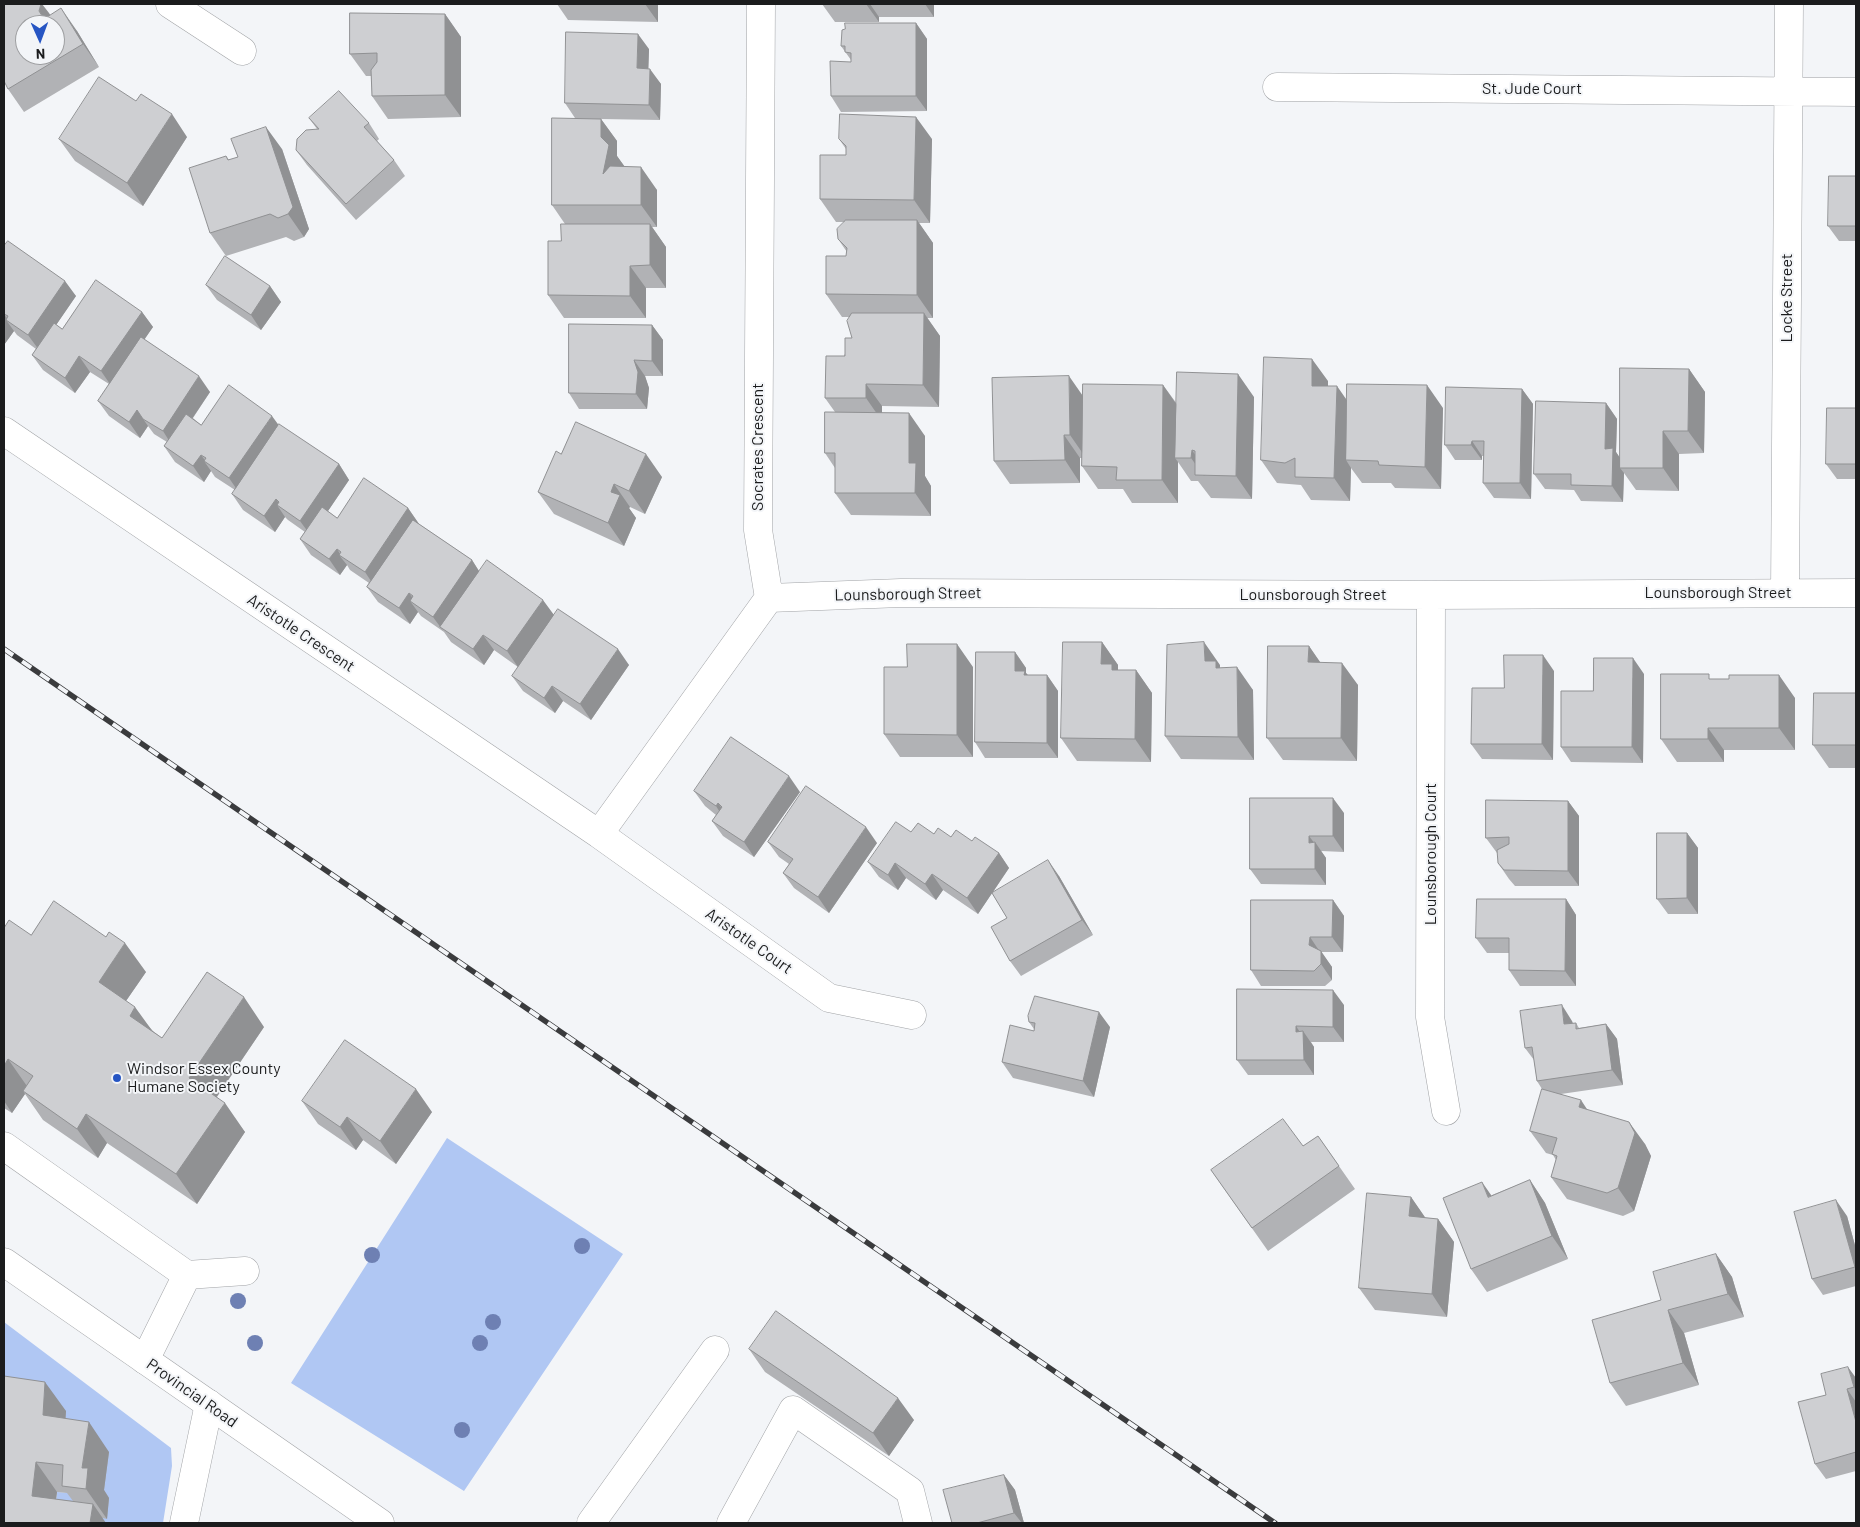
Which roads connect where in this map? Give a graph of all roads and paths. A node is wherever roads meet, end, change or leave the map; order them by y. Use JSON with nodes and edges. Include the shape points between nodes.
{"nodes":[{"id":1,"x":170,"y":4,"type":"edge"},
{"id":2,"x":761,"y":4,"type":"edge"},
{"id":3,"x":1789,"y":4,"type":"edge"},
{"id":4,"x":242,"y":51,"type":"dead end"},
{"id":5,"x":1277,"y":87,"type":"dead end"},
{"id":6,"x":1788,"y":91,"type":"junction"},
{"id":7,"x":1856,"y":92,"type":"edge"},
{"id":8,"x":4,"y":431,"type":"edge"},
{"id":9,"x":1784,"y":592,"type":"junction"},
{"id":10,"x":1856,"y":593,"type":"edge"},
{"id":11,"x":1431,"y":595,"type":"junction"},
{"id":12,"x":769,"y":598,"type":"junction"},
{"id":13,"x":599,"y":834,"type":"junction"},
{"id":14,"x":912,"y":1016,"type":"dead end"},
{"id":15,"x":1446,"y":1111,"type":"dead end"},
{"id":16,"x":4,"y":1146,"type":"edge"},
{"id":17,"x":4,"y":1262,"type":"edge"},
{"id":18,"x":245,"y":1271,"type":"dead end"},
{"id":19,"x":187,"y":1274,"type":"junction"},
{"id":20,"x":715,"y":1350,"type":"dead end"},
{"id":21,"x":145,"y":1360,"type":"junction"},
{"id":22,"x":209,"y":1404,"type":"junction"},
{"id":23,"x":184,"y":1523,"type":"edge"},
{"id":24,"x":380,"y":1523,"type":"edge"},
{"id":25,"x":591,"y":1523,"type":"edge"},
{"id":26,"x":731,"y":1523,"type":"edge"},
{"id":27,"x":918,"y":1523,"type":"edge"}],
"edges":[{"from":1,"to":4,"type":"street"},
{"from":2,"to":12,"type":"street","name":"Socrates Crescent","via":[[758,530]]},
{"from":3,"to":6,"type":"street","name":"Locke Street"},
{"from":5,"to":6,"type":"street","name":"St. Jude Court"},
{"from":6,"to":7,"type":"street","name":"St. Jude Court"},
{"from":6,"to":9,"type":"street","name":"Locke Street"},
{"from":8,"to":13,"type":"street","name":"Aristotle Crescent"},
{"from":9,"to":10,"type":"street","name":"Lounsborough Street"},
{"from":9,"to":11,"type":"street","name":"Lounsborough Street"},
{"from":11,"to":12,"type":"street","name":"Lounsborough Street","via":[[900,593]]},
{"from":11,"to":15,"type":"street","name":"Lounsborough Court","via":[[1430,1017]]},
{"from":12,"to":13,"type":"street"},
{"from":13,"to":14,"type":"street","name":"Aristotle Court","via":[[829,998]]},
{"from":16,"to":19,"type":"street"},
{"from":17,"to":21,"type":"street","name":"Provincial Road"},
{"from":18,"to":19,"type":"street"},
{"from":19,"to":21,"type":"street"},
{"from":20,"to":25,"type":"street"},
{"from":21,"to":22,"type":"street","name":"Provincial Road"},
{"from":22,"to":23,"type":"street"},
{"from":22,"to":24,"type":"street","name":"Provincial Road"},
{"from":26,"to":27,"type":"street","via":[[793,1410],[910,1491]]}]}
